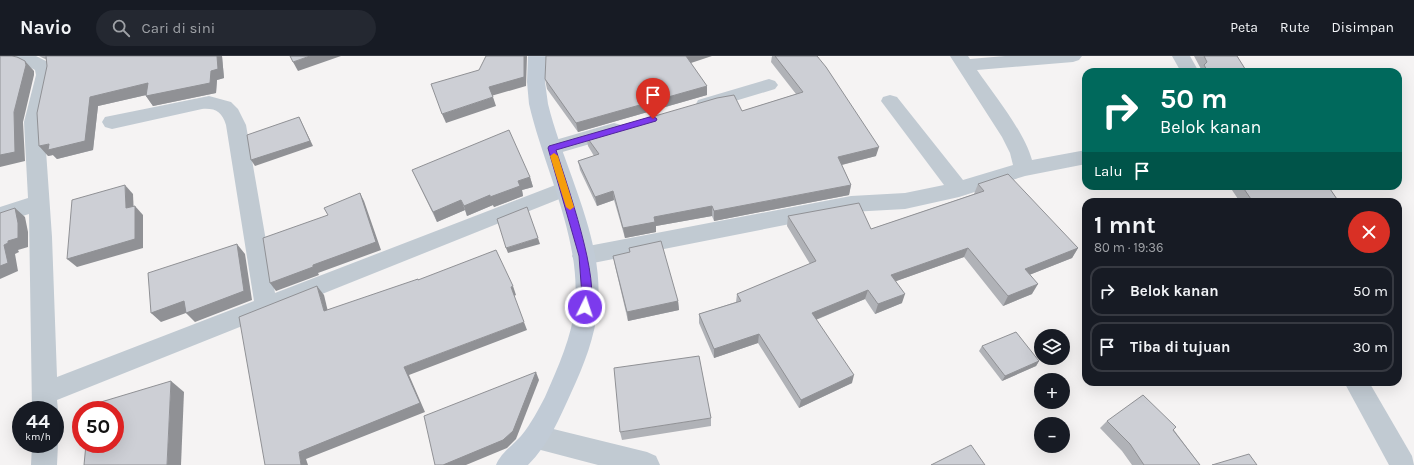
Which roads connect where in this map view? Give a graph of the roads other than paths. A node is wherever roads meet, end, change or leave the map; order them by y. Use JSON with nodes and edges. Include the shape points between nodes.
{"nodes":[{"id":1,"x":6,"y":56,"type":"edge"},
{"id":2,"x":537,"y":56,"type":"edge"},
{"id":3,"x":1073,"y":56,"type":"edge"},
{"id":4,"x":1181,"y":56,"type":"edge"},
{"id":5,"x":963,"y":61,"type":"edge"},
{"id":6,"x":1188,"y":68,"type":"edge"},
{"id":7,"x":769,"y":85,"type":"dead end"},
{"id":8,"x":890,"y":101,"type":"dead end"},
{"id":9,"x":686,"y":109,"type":"edge"},
{"id":10,"x":112,"y":122,"type":"dead end"},
{"id":11,"x":634,"y":124,"type":"edge"},
{"id":12,"x":552,"y":148,"type":"junction"},
{"id":13,"x":1082,"y":158,"type":"edge"},
{"id":14,"x":1024,"y":169,"type":"junction"},
{"id":15,"x":565,"y":189,"type":"junction"},
{"id":16,"x":959,"y":189,"type":"junction"},
{"id":17,"x":39,"y":203,"type":"junction"},
{"id":18,"x":0,"y":215,"type":"edge"},
{"id":19,"x":584,"y":256,"type":"junction"},
{"id":20,"x":266,"y":305,"type":"junction"},
{"id":21,"x":1358,"y":386,"type":"edge"},
{"id":22,"x":45,"y":401,"type":"edge"},
{"id":23,"x":536,"y":437,"type":"junction"},
{"id":24,"x":45,"y":453,"type":"edge"},
{"id":25,"x":44,"y":465,"type":"edge"},
{"id":26,"x":509,"y":465,"type":"edge"},
{"id":27,"x":647,"y":465,"type":"edge"},
{"id":28,"x":1403,"y":465,"type":"edge"}],
"edges":[{"from":1,"to":17,"type":"street","via":[[30,60],[44,67],[45,75],[34,122]]},
{"from":2,"to":12,"type":"main road","via":[[536,94]]},
{"from":3,"to":5,"type":"street"},
{"from":4,"to":6,"type":"street"},
{"from":5,"to":14,"type":"street","via":[[1011,135]]},
{"from":7,"to":9,"type":"street"},
{"from":8,"to":16,"type":"street"},
{"from":10,"to":20,"type":"street","via":[[202,102],[223,104],[230,111],[236,125]]},
{"from":11,"to":12,"type":"street"},
{"from":12,"to":15,"type":"main road"},
{"from":13,"to":14,"type":"street"},
{"from":14,"to":16,"type":"street"},
{"from":15,"to":19,"type":"main road"},
{"from":15,"to":20,"type":"street"},
{"from":16,"to":19,"type":"street","via":[[905,201],[851,204]]},
{"from":17,"to":18,"type":"street"},
{"from":17,"to":22,"type":"street"},
{"from":19,"to":23,"type":"main road","via":[[587,296],[582,331],[572,365]]},
{"from":20,"to":22,"type":"street"},
{"from":21,"to":28,"type":"street"},
{"from":23,"to":26,"type":"main road"},
{"from":23,"to":27,"type":"street"},
{"from":24,"to":25,"type":"street"}]}
